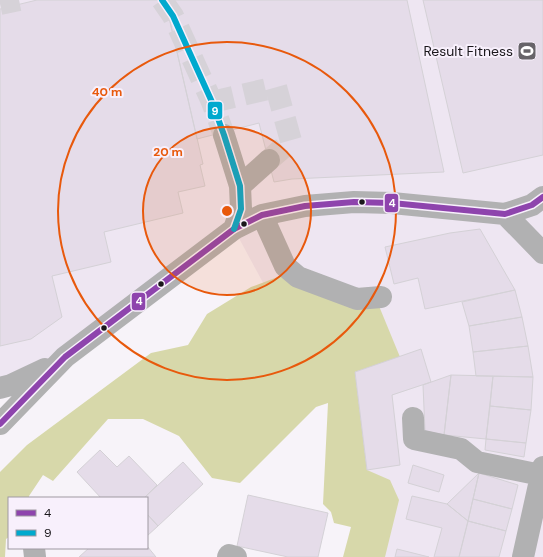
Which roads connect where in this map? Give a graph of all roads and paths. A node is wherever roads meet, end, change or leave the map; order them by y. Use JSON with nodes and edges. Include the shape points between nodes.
{"nodes":[{"id":1,"x":224,"y":135,"type":"tunnel mouth"},
{"id":2,"x":269,"y":160,"type":"tunnel mouth"},
{"id":3,"x":240,"y":186,"type":"junction"},
{"id":4,"x":543,"y":197,"type":"edge"},
{"id":5,"x":505,"y":214,"type":"junction"},
{"id":6,"x":262,"y":215,"type":"junction"},
{"id":7,"x":234,"y":229,"type":"junction"},
{"id":8,"x":543,"y":253,"type":"edge"},
{"id":9,"x":381,"y":298,"type":"dead end"},
{"id":10,"x":65,"y":357,"type":"junction"},
{"id":11,"x":0,"y":388,"type":"edge"},
{"id":12,"x":413,"y":418,"type":"dead end"},
{"id":13,"x":0,"y":424,"type":"edge"},
{"id":14,"x":542,"y":471,"type":"edge"},
{"id":15,"x":228,"y":557,"type":"edge"},
{"id":16,"x":236,"y":557,"type":"edge"},
{"id":17,"x":523,"y":557,"type":"edge"}],
"edges":[{"from":1,"to":3,"type":"street"},
{"from":2,"to":3,"type":"street"},
{"from":3,"to":7,"type":"street","via":[[241,209]]},
{"from":4,"to":5,"type":"street","via":[[532,205]]},
{"from":5,"to":6,"type":"street","via":[[354,202],[305,206]]},
{"from":5,"to":8,"type":"street"},
{"from":6,"to":7,"type":"street"},
{"from":6,"to":9,"type":"street","via":[[285,266],[298,277],[357,299]]},
{"from":7,"to":10,"type":"street"},
{"from":10,"to":11,"type":"street","via":[[35,374]]},
{"from":10,"to":13,"type":"street"},
{"from":12,"to":14,"type":"street","via":[[414,439],[461,449],[477,462]]},
{"from":14,"to":17,"type":"street"},
{"from":15,"to":16,"type":"street"}]}
